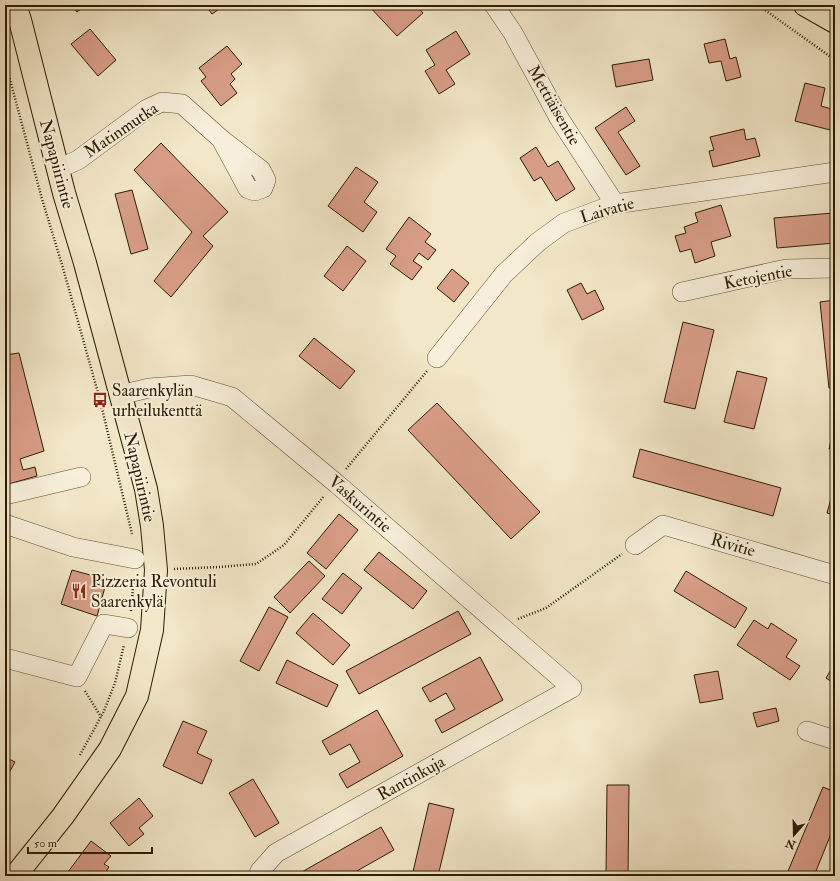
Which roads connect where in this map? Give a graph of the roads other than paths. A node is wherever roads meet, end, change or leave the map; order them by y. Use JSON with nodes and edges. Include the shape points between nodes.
{"nodes":[{"id":1,"x":15,"y":5,"type":"edge"},
{"id":2,"x":494,"y":5,"type":"edge"},
{"id":3,"x":805,"y":5,"type":"edge"},
{"id":4,"x":835,"y":22,"type":"edge"},
{"id":5,"x":222,"y":139,"type":"dead end"},
{"id":6,"x":58,"y":169,"type":"junction"},
{"id":7,"x":835,"y":172,"type":"edge"},
{"id":8,"x":615,"y":204,"type":"junction"},
{"id":9,"x":835,"y":268,"type":"edge"},
{"id":10,"x":682,"y":292,"type":"dead end"},
{"id":11,"x":437,"y":358,"type":"road end"},
{"id":12,"x":120,"y":395,"type":"junction"},
{"id":13,"x":81,"y":477,"type":"dead end"},
{"id":14,"x":5,"y":495,"type":"edge"},
{"id":15,"x":5,"y":524,"type":"edge"},
{"id":16,"x":635,"y":545,"type":"road end"},
{"id":17,"x":135,"y":559,"type":"dead end"},
{"id":18,"x":835,"y":575,"type":"edge"},
{"id":19,"x":128,"y":628,"type":"dead end"},
{"id":20,"x":5,"y":658,"type":"edge"},
{"id":21,"x":572,"y":688,"type":"joint"},
{"id":22,"x":807,"y":731,"type":"dead end"},
{"id":23,"x":835,"y":740,"type":"edge"},
{"id":24,"x":15,"y":876,"type":"edge"},
{"id":25,"x":258,"y":876,"type":"edge"}],
"edges":[{"from":1,"to":6,"type":"main road","name":"Napapiirintie"},
{"from":2,"to":8,"type":"street","name":"Mettiäisentie","via":[[513,33],[559,118]]},
{"from":3,"to":4,"type":"main road"},
{"from":5,"to":6,"type":"street","name":"Matinmutka","via":[[182,104],[162,102],[147,109],[78,160]]},
{"from":6,"to":12,"type":"main road","name":"Napapiirintie"},
{"from":7,"to":8,"type":"street","name":"Laivatie"},
{"from":8,"to":11,"type":"street","name":"Laivatie","via":[[564,223],[538,242],[504,274]]},
{"from":9,"to":10,"type":"street","name":"Ketojentie","via":[[786,269]]},
{"from":12,"to":21,"type":"street","name":"Vaskurintie","via":[[149,388],[191,385],[232,397],[335,482]]},
{"from":12,"to":24,"type":"main road","name":"Napapiirintie","via":[[146,489],[152,526],[156,570],[152,630],[137,696],[110,749],[63,816]]},
{"from":13,"to":14,"type":"street"},
{"from":15,"to":17,"type":"street","via":[[73,547]]},
{"from":16,"to":18,"type":"street","name":"Rivitie","via":[[663,525]]},
{"from":19,"to":20,"type":"street","via":[[104,624],[77,677]]},
{"from":21,"to":25,"type":"street","name":"Rantinkuja","via":[[276,853]]},
{"from":22,"to":23,"type":"street"}]}
